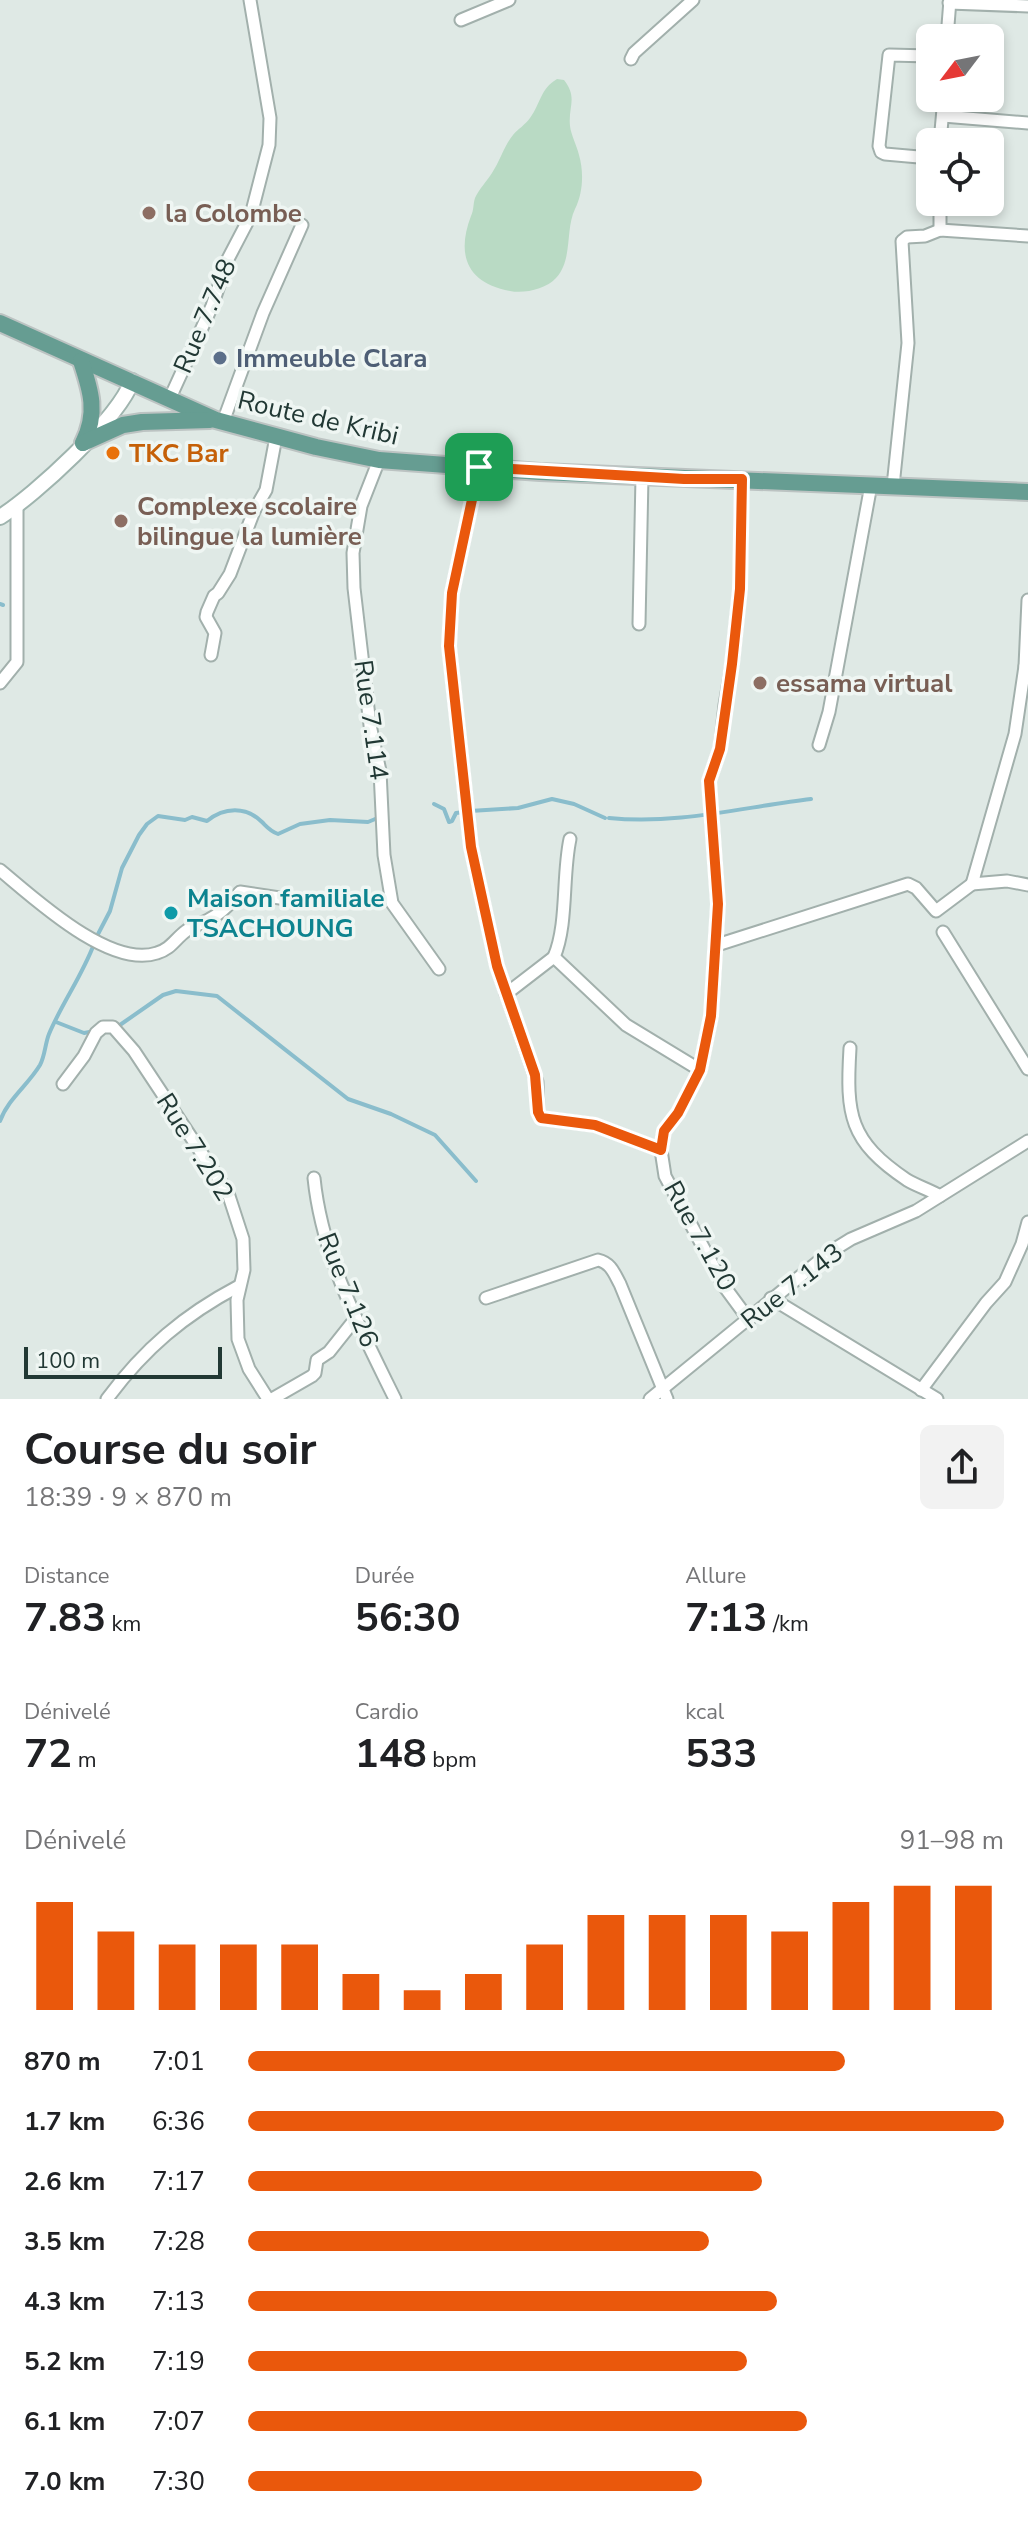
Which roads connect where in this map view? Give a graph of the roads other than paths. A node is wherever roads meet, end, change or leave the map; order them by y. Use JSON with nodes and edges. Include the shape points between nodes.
{"nodes":[{"id":1,"x":250,"y":0,"type":"edge"},
{"id":2,"x":509,"y":0,"type":"edge"},
{"id":3,"x":693,"y":0,"type":"edge"},
{"id":4,"x":950,"y":2,"type":"edge"},
{"id":5,"x":1028,"y":6,"type":"edge"},
{"id":6,"x":461,"y":20,"type":"dead end"},
{"id":7,"x":948,"y":24,"type":"edge"},
{"id":8,"x":916,"y":56,"type":"edge"},
{"id":9,"x":631,"y":59,"type":"dead end"},
{"id":10,"x":943,"y":112,"type":"edge"},
{"id":11,"x":943,"y":116,"type":"junction"},
{"id":12,"x":1028,"y":123,"type":"edge"},
{"id":13,"x":942,"y":128,"type":"edge"},
{"id":14,"x":916,"y":157,"type":"edge"},
{"id":15,"x":940,"y":216,"type":"edge"},
{"id":16,"x":302,"y":225,"type":"dead end"},
{"id":17,"x":940,"y":230,"type":"junction"},
{"id":18,"x":1028,"y":236,"type":"edge"},
{"id":19,"x":0,"y":323,"type":"edge"},
{"id":20,"x":81,"y":361,"type":"junction"},
{"id":21,"x":132,"y":381,"type":"junction"},
{"id":22,"x":170,"y":398,"type":"junction"},
{"id":23,"x":219,"y":421,"type":"junction"},
{"id":24,"x":276,"y":437,"type":"junction"},
{"id":25,"x":83,"y":443,"type":"junction"},
{"id":26,"x":379,"y":460,"type":"junction"},
{"id":27,"x":479,"y":467,"type":"junction"},
{"id":28,"x":642,"y":477,"type":"junction"},
{"id":29,"x":742,"y":479,"type":"junction"},
{"id":30,"x":871,"y":485,"type":"junction"},
{"id":31,"x":893,"y":486,"type":"junction"},
{"id":32,"x":1028,"y":492,"type":"edge"},
{"id":33,"x":17,"y":506,"type":"junction"},
{"id":34,"x":0,"y":517,"type":"edge"},
{"id":35,"x":1028,"y":600,"type":"edge"},
{"id":36,"x":639,"y":624,"type":"dead end"},
{"id":37,"x":211,"y":655,"type":"dead end"},
{"id":38,"x":1027,"y":667,"type":"edge"},
{"id":39,"x":0,"y":683,"type":"edge"},
{"id":40,"x":819,"y":745,"type":"dead end"},
{"id":41,"x":570,"y":839,"type":"dead end"},
{"id":42,"x":0,"y":870,"type":"edge"},
{"id":43,"x":972,"y":884,"type":"junction"},
{"id":44,"x":1028,"y":885,"type":"edge"},
{"id":45,"x":337,"y":900,"type":"dead end"},
{"id":46,"x":943,"y":932,"type":"dead end"},
{"id":47,"x":717,"y":945,"type":"junction"},
{"id":48,"x":554,"y":957,"type":"junction"},
{"id":49,"x":439,"y":969,"type":"dead end"},
{"id":50,"x":506,"y":994,"type":"junction"},
{"id":51,"x":850,"y":1048,"type":"dead end"},
{"id":52,"x":1028,"y":1069,"type":"edge"},
{"id":53,"x":700,"y":1070,"type":"junction"},
{"id":54,"x":63,"y":1084,"type":"dead end"},
{"id":55,"x":1028,"y":1141,"type":"edge"},
{"id":56,"x":661,"y":1150,"type":"junction"},
{"id":57,"x":314,"y":1178,"type":"dead end"},
{"id":58,"x":940,"y":1196,"type":"junction"},
{"id":59,"x":1028,"y":1222,"type":"edge"},
{"id":60,"x":239,"y":1286,"type":"junction"},
{"id":61,"x":486,"y":1298,"type":"dead end"},
{"id":62,"x":771,"y":1298,"type":"junction"},
{"id":63,"x":356,"y":1318,"type":"junction"},
{"id":64,"x":749,"y":1320,"type":"junction"},
{"id":65,"x":921,"y":1390,"type":"junction"},
{"id":66,"x":664,"y":1393,"type":"edge"},
{"id":67,"x":107,"y":1399,"type":"edge"},
{"id":68,"x":270,"y":1399,"type":"edge"},
{"id":69,"x":395,"y":1399,"type":"edge"},
{"id":70,"x":650,"y":1399,"type":"edge"},
{"id":71,"x":937,"y":1399,"type":"edge"}],
"edges":[{"from":1,"to":22,"type":"street","name":"Rue 7.748","via":[[270,118],[269,145],[251,215]]},
{"from":2,"to":6,"type":"street"},
{"from":3,"to":9,"type":"street"},
{"from":4,"to":5,"type":"street"},
{"from":4,"to":7,"type":"street"},
{"from":8,"to":14,"type":"street","via":[[889,55],[879,146],[885,154]]},
{"from":10,"to":11,"type":"street"},
{"from":11,"to":12,"type":"street"},
{"from":11,"to":13,"type":"street"},
{"from":15,"to":17,"type":"street"},
{"from":16,"to":23,"type":"street"},
{"from":17,"to":18,"type":"street"},
{"from":17,"to":31,"type":"street","via":[[902,241],[908,343]]},
{"from":19,"to":20,"type":"main road","name":"Route de Kribi"},
{"from":20,"to":21,"type":"main road","name":"Route de Kribi"},
{"from":20,"to":25,"type":"main road","via":[[92,412]]},
{"from":21,"to":22,"type":"main road","name":"Route de Kribi"},
{"from":21,"to":25,"type":"main road","via":[[117,409]]},
{"from":22,"to":23,"type":"main road","name":"Route de Kribi"},
{"from":23,"to":24,"type":"main road","name":"Route de Kribi"},
{"from":23,"to":25,"type":"main road","via":[[123,425]]},
{"from":24,"to":26,"type":"main road","name":"Route de Kribi"},
{"from":24,"to":37,"type":"street","via":[[266,490],[230,574],[207,612],[215,633]]},
{"from":25,"to":33,"type":"main road"},
{"from":26,"to":27,"type":"main road","name":"Route de Kribi"},
{"from":26,"to":49,"type":"street","name":"Rue 7.114","via":[[361,506],[353,553],[370,725],[380,771],[384,855],[392,903]]},
{"from":27,"to":28,"type":"main road","name":"Route de Kribi"},
{"from":27,"to":50,"type":"street","via":[[454,584],[449,638],[471,847]]},
{"from":28,"to":29,"type":"main road","name":"Route de Kribi"},
{"from":28,"to":36,"type":"street"},
{"from":29,"to":30,"type":"main road","name":"Route de Kribi"},
{"from":29,"to":47,"type":"street","name":"Rue 7.120","via":[[732,664],[720,749],[709,781]]},
{"from":30,"to":31,"type":"main road","name":"Route de Kribi"},
{"from":30,"to":40,"type":"street"},
{"from":31,"to":32,"type":"main road","name":"Route de Kribi"},
{"from":33,"to":34,"type":"main road"},
{"from":33,"to":39,"type":"street","via":[[17,662]]},
{"from":35,"to":38,"type":"street"},
{"from":38,"to":43,"type":"street","via":[[1015,734]]},
{"from":41,"to":48,"type":"street","via":[[561,936]]},
{"from":42,"to":45,"type":"street","via":[[77,930],[112,951],[133,954],[171,947],[240,892]]},
{"from":43,"to":44,"type":"street"},
{"from":43,"to":47,"type":"street","via":[[936,911],[908,884]]},
{"from":46,"to":52,"type":"street"},
{"from":47,"to":53,"type":"street","name":"Rue 7.120"},
{"from":48,"to":50,"type":"street"},
{"from":48,"to":53,"type":"street","via":[[626,1025]]},
{"from":50,"to":56,"type":"street","via":[[535,1075],[541,1118],[595,1125]]},
{"from":51,"to":58,"type":"street","via":[[851,1116],[859,1136],[875,1156]]},
{"from":53,"to":56,"type":"street","name":"Rue 7.120","via":[[664,1131]]},
{"from":54,"to":60,"type":"street","name":"Rue 7.202","via":[[96,1033],[107,1026],[117,1031],[228,1193],[243,1239]]},
{"from":55,"to":58,"type":"street","name":"Rue 7.143"},
{"from":56,"to":64,"type":"street","name":"Rue 7.120","via":[[665,1176],[683,1211]]},
{"from":57,"to":63,"type":"street","name":"Rue 7.126","via":[[323,1233]]},
{"from":58,"to":62,"type":"street","name":"Rue 7.143","via":[[851,1239]]},
{"from":59,"to":65,"type":"street","via":[[1005,1282]]},
{"from":60,"to":67,"type":"street","via":[[177,1326],[137,1360]]},
{"from":60,"to":68,"type":"street","name":"Rue 7.202","via":[[238,1339],[249,1369]]},
{"from":61,"to":66,"type":"street","via":[[604,1262],[620,1284]]},
{"from":62,"to":64,"type":"street","name":"Rue 7.143"},
{"from":62,"to":65,"type":"street"},
{"from":63,"to":68,"type":"street","name":"Rue 7.202","via":[[317,1360],[315,1373]]},
{"from":63,"to":69,"type":"street","name":"Rue 7.126"},
{"from":64,"to":66,"type":"street","name":"Rue 7.143"},
{"from":65,"to":71,"type":"street"},
{"from":66,"to":70,"type":"street","name":"Rue 7.143"}]}
